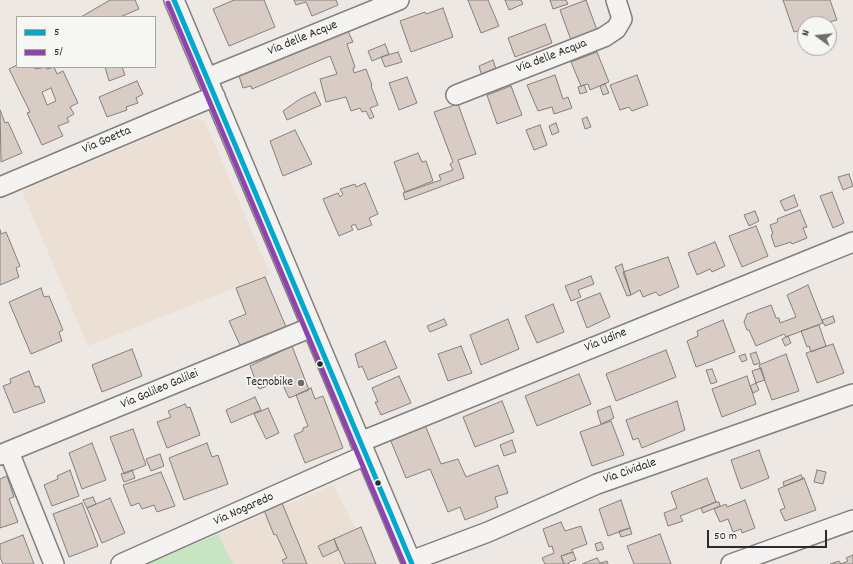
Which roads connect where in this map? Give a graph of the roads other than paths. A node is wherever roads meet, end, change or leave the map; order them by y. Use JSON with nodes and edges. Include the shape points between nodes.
{"nodes":[{"id":1,"x":174,"y":0,"type":"edge"},
{"id":2,"x":399,"y":0,"type":"edge"},
{"id":3,"x":616,"y":0,"type":"edge"},
{"id":4,"x":207,"y":78,"type":"junction"},
{"id":5,"x":456,"y":95,"type":"dead end"},
{"id":6,"x":215,"y":96,"type":"junction"},
{"id":7,"x":0,"y":187,"type":"edge"},
{"id":8,"x":853,"y":242,"type":"edge"},
{"id":9,"x":312,"y":327,"type":"junction"},
{"id":10,"x":853,"y":394,"type":"edge"},
{"id":11,"x":363,"y":449,"type":"junction"},
{"id":12,"x":4,"y":453,"type":"edge"},
{"id":13,"x":853,"y":520,"type":"edge"},
{"id":14,"x":412,"y":563,"type":"edge"},
{"id":15,"x":54,"y":564,"type":"edge"},
{"id":16,"x":121,"y":564,"type":"edge"},
{"id":17,"x":731,"y":564,"type":"edge"}],
"edges":[{"from":1,"to":4,"type":"street"},
{"from":2,"to":4,"type":"street","name":"Via delle Acque"},
{"from":3,"to":5,"type":"street","name":"Via delle Acqua","via":[[622,19],[616,29],[604,37]]},
{"from":4,"to":6,"type":"street"},
{"from":6,"to":7,"type":"street","name":"Via Goetta"},
{"from":6,"to":9,"type":"street"},
{"from":8,"to":11,"type":"street","name":"Via Udine","via":[[561,359]]},
{"from":9,"to":11,"type":"street"},
{"from":9,"to":12,"type":"street","name":"Via Galileo Galilei"},
{"from":10,"to":14,"type":"street","name":"Via Cividale","via":[[597,484]]},
{"from":11,"to":14,"type":"street"},
{"from":11,"to":16,"type":"street","name":"Via Nogaredo"},
{"from":12,"to":15,"type":"street","name":"Via Galileo Galilei"},
{"from":13,"to":17,"type":"street"}]}
